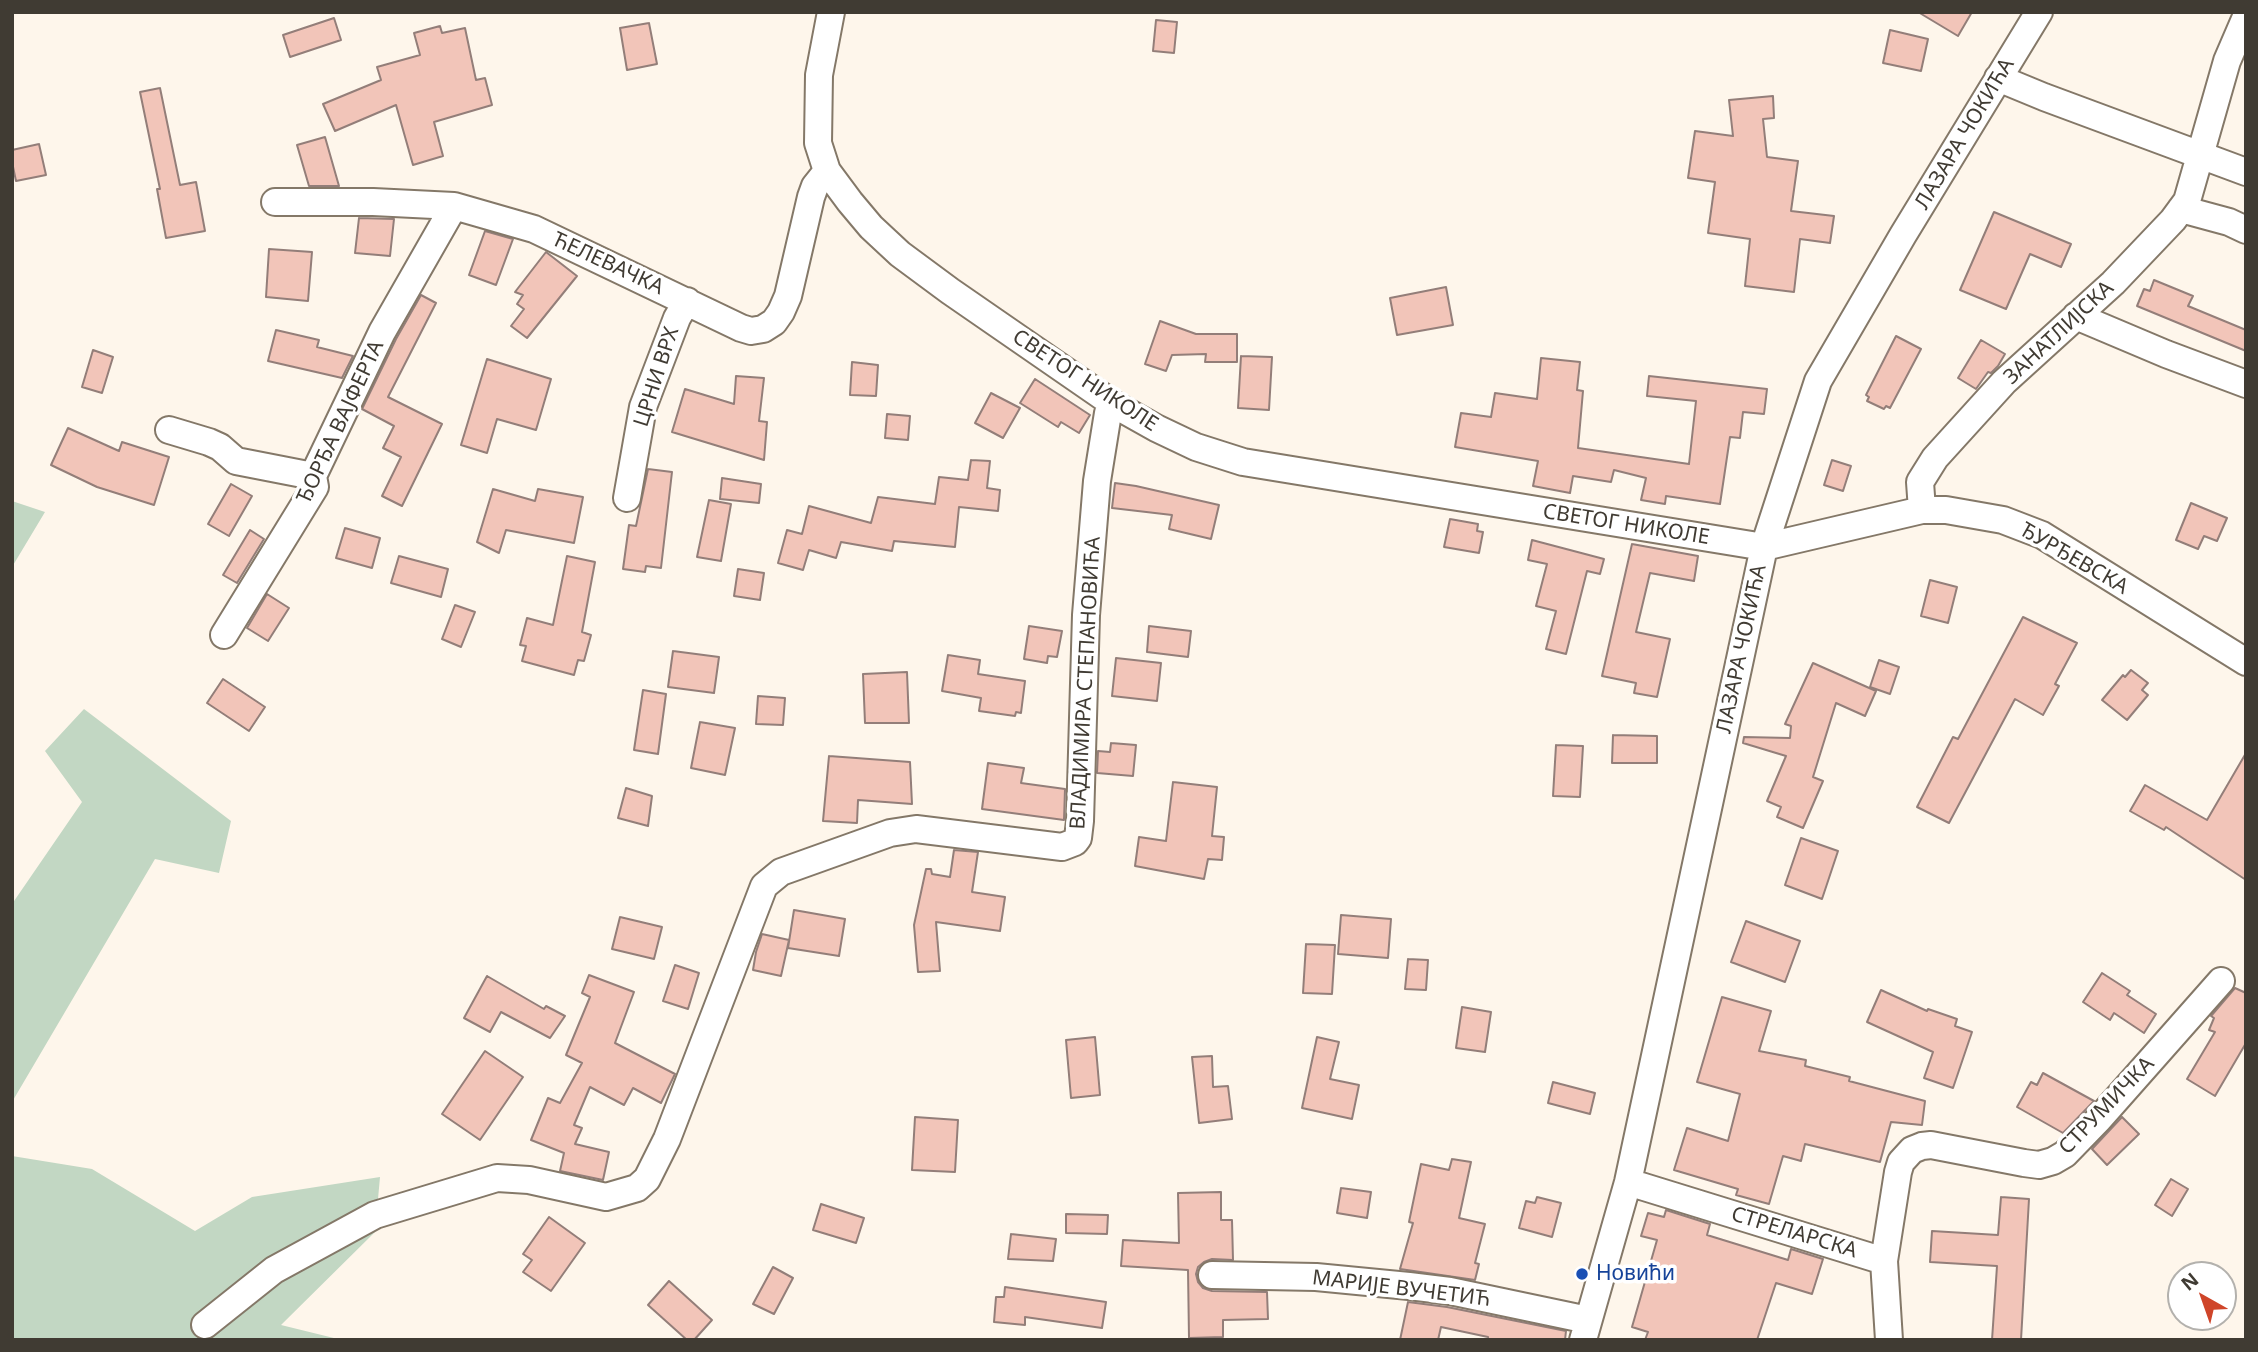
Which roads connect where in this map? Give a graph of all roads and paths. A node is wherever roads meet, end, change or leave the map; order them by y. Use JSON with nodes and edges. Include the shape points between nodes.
{"nodes":[{"id":1,"x":831,"y":12,"type":"edge"},
{"id":2,"x":2039,"y":12,"type":"edge"},
{"id":3,"x":2246,"y":17,"type":"edge"},
{"id":4,"x":1998,"y":78,"type":"junction"},
{"id":5,"x":2200,"y":154,"type":"junction"},
{"id":6,"x":827,"y":171,"type":"junction"},
{"id":7,"x":2246,"y":172,"type":"edge"},
{"id":8,"x":275,"y":202,"type":"dead end"},
{"id":9,"x":454,"y":206,"type":"junction"},
{"id":10,"x":2181,"y":209,"type":"junction"},
{"id":11,"x":2246,"y":230,"type":"edge"},
{"id":12,"x":687,"y":300,"type":"junction"},
{"id":13,"x":2076,"y":316,"type":"junction"},
{"id":14,"x":2246,"y":384,"type":"edge"},
{"id":15,"x":1115,"y":405,"type":"junction"},
{"id":16,"x":169,"y":430,"type":"dead end"},
{"id":17,"x":313,"y":476,"type":"junction"},
{"id":18,"x":627,"y":498,"type":"dead end"},
{"id":19,"x":1922,"y":510,"type":"junction"},
{"id":20,"x":1764,"y":547,"type":"junction"},
{"id":21,"x":223,"y":635,"type":"dead end"},
{"id":22,"x":2246,"y":662,"type":"edge"},
{"id":23,"x":2221,"y":981,"type":"dead end"},
{"id":24,"x":1628,"y":1182,"type":"junction"},
{"id":25,"x":1884,"y":1261,"type":"junction"},
{"id":26,"x":1212,"y":1275,"type":"dead end"},
{"id":27,"x":205,"y":1325,"type":"dead end"},
{"id":28,"x":1585,"y":1330,"type":"edge"},
{"id":29,"x":1889,"y":1340,"type":"edge"}],
"edges":[{"from":1,"to":6,"type":"street","name":"СВЕТОГ НИКОЛЕ","via":[[819,75],[817,121]]},
{"from":2,"to":4,"type":"street","name":"ЛАЗАРА ЧОКИЋА"},
{"from":3,"to":5,"type":"street","name":"ЗАНАТЛИЈСКА","via":[[2227,61]]},
{"from":4,"to":5,"type":"street"},
{"from":4,"to":20,"type":"street","name":"ЛАЗАРА ЧОКИЋА","via":[[1818,381]]},
{"from":5,"to":7,"type":"street"},
{"from":5,"to":10,"type":"street","name":"ЗАНАТЛИЈСКА"},
{"from":6,"to":12,"type":"street","name":"ЋЕЛЕВАЧКА","via":[[811,197],[788,296],[774,322],[751,331]]},
{"from":6,"to":15,"type":"street","name":"СВЕТОГ НИКОЛЕ","via":[[871,227],[900,254]]},
{"from":8,"to":9,"type":"street","name":"ЋЕЛЕВАЧКА"},
{"from":9,"to":12,"type":"street","name":"ЋЕЛЕВАЧКА","via":[[534,229]]},
{"from":9,"to":17,"type":"street","name":"ЂОРЂА ВАЈФЕРТА","via":[[382,332]]},
{"from":10,"to":11,"type":"street"},
{"from":10,"to":13,"type":"street","name":"ЗАНАТЛИЈСКА","via":[[2113,284]]},
{"from":12,"to":18,"type":"street","name":"ЦРНИ ВРХ","via":[[643,407]]},
{"from":13,"to":14,"type":"street"},
{"from":13,"to":19,"type":"street","name":"ЗАНАТЛИЈСКА","via":[[2004,382],[1935,458],[1920,482]]},
{"from":15,"to":20,"type":"street","name":"СВЕТОГ НИКОЛЕ","via":[[1196,447],[1242,462]]},
{"from":15,"to":27,"type":"street","name":"ВЛАДИМИРА СТЕПАНОВИЋА","via":[[1108,413],[1097,481],[1086,615],[1080,821],[1075,842],[1062,847],[916,829],[890,833],[780,872],[764,886],[667,1139],[647,1179],[637,1188],[606,1197],[529,1180],[497,1178],[375,1215],[274,1270]]},
{"from":16,"to":17,"type":"street","via":[[209,442],[236,460]]},
{"from":17,"to":21,"type":"street","name":"ЂОРЂА ВАЈФЕРТА","via":[[315,487]]},
{"from":19,"to":20,"type":"street","name":"ЂУРЂЕВСКА"},
{"from":19,"to":22,"type":"street","name":"ЂУРЂЕВСКА","via":[[2003,520],[2042,535]]},
{"from":20,"to":24,"type":"street","name":"ЛАЗАРА ЧОКИЋА"},
{"from":23,"to":25,"type":"street","name":"СТРУМИЧКА","via":[[2099,1119],[2053,1161],[2039,1165],[2014,1162],[1931,1145],[1912,1150],[1901,1162],[1896,1180]]},
{"from":24,"to":25,"type":"street","name":"СТРЕЛАРСКА"},
{"from":24,"to":28,"type":"street","name":"ЛАЗАРА ЧОКИЋА"},
{"from":25,"to":29,"type":"street","name":"СТРЕЛАРСКА"},
{"from":26,"to":28,"type":"street","name":"МАРИЈЕ ВУЧЕТИЋ","via":[[1316,1277],[1450,1291]]}]}
